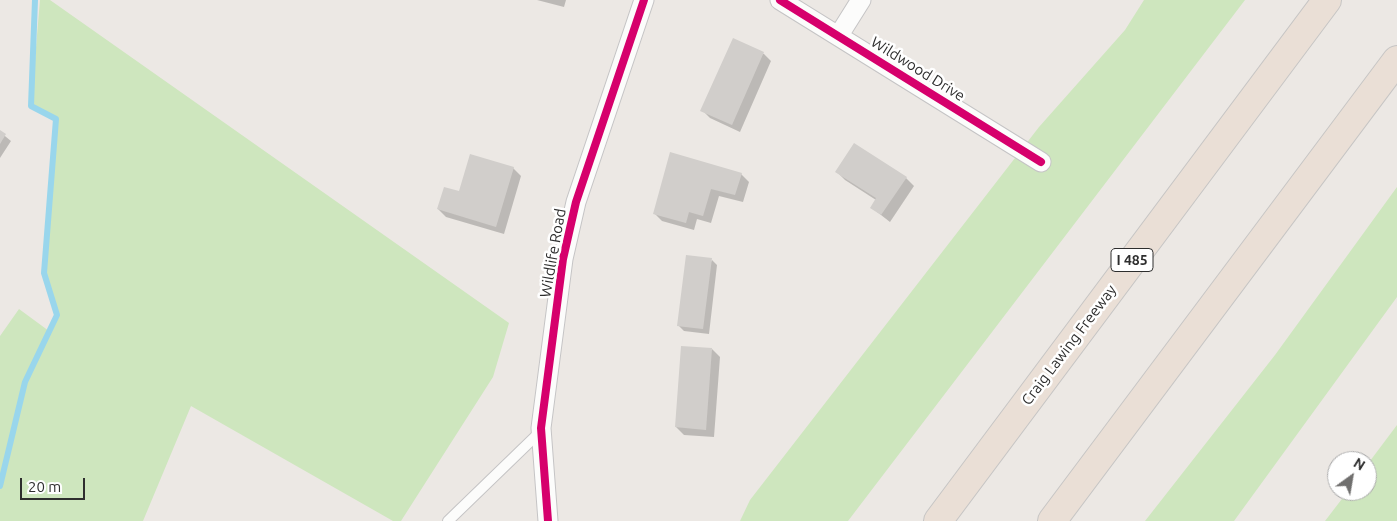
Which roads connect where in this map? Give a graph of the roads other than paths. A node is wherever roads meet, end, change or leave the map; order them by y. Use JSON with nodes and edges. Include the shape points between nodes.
{"nodes":[{"id":1,"x":644,"y":0,"type":"edge"},
{"id":2,"x":780,"y":0,"type":"edge"},
{"id":3,"x":862,"y":0,"type":"edge"},
{"id":4,"x":1327,"y":0,"type":"edge"},
{"id":5,"x":839,"y":35,"type":"junction"},
{"id":6,"x":1397,"y":60,"type":"edge"},
{"id":7,"x":1041,"y":162,"type":"dead end"},
{"id":8,"x":541,"y":431,"type":"junction"},
{"id":9,"x":448,"y":521,"type":"edge"},
{"id":10,"x":548,"y":521,"type":"edge"},
{"id":11,"x":938,"y":521,"type":"edge"},
{"id":12,"x":1052,"y":521,"type":"edge"}],
"edges":[{"from":1,"to":8,"type":"street","name":"Wildlife Road","via":[[576,202],[563,259]]},
{"from":2,"to":5,"type":"street","name":"Wildwood Drive"},
{"from":3,"to":5,"type":"street"},
{"from":4,"to":11,"type":"highway","name":"Craig Lawing Freeway","number":"I 485"},
{"from":5,"to":7,"type":"street","name":"Wildwood Drive"},
{"from":6,"to":12,"type":"highway"},
{"from":8,"to":9,"type":"lane"},
{"from":8,"to":10,"type":"street","name":"Wildlife Road"}]}
